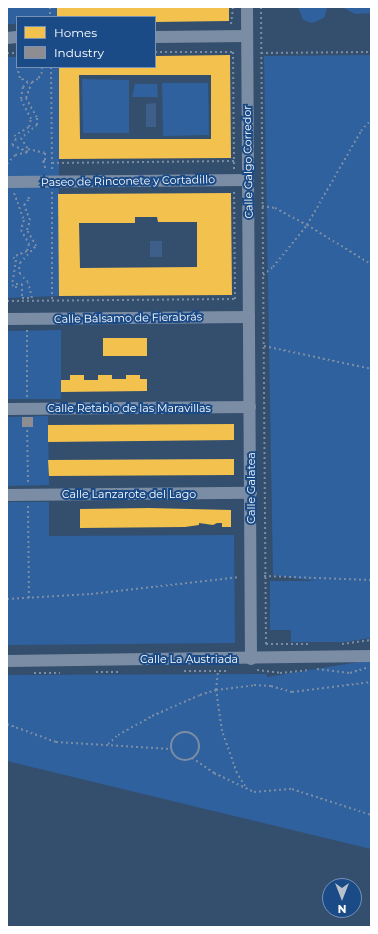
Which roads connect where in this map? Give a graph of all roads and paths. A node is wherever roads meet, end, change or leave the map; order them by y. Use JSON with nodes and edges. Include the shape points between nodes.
{"nodes":[{"id":1,"x":233,"y":7,"type":"edge"},
{"id":2,"x":246,"y":7,"type":"edge"},
{"id":3,"x":261,"y":7,"type":"edge"},
{"id":4,"x":226,"y":24,"type":"dead end"},
{"id":5,"x":156,"y":36,"type":"edge"},
{"id":6,"x":247,"y":36,"type":"junction"},
{"id":7,"x":156,"y":52,"type":"edge"},
{"id":8,"x":371,"y":52,"type":"edge"},
{"id":9,"x":261,"y":53,"type":"junction"},
{"id":10,"x":17,"y":68,"type":"edge"},
{"id":11,"x":42,"y":68,"type":"edge"},
{"id":12,"x":371,"y":120,"type":"edge"},
{"id":13,"x":234,"y":161,"type":"junction"},
{"id":14,"x":52,"y":163,"type":"dead end"},
{"id":15,"x":7,"y":164,"type":"edge"},
{"id":16,"x":234,"y":180,"type":"junction"},
{"id":17,"x":248,"y":180,"type":"junction"},
{"id":18,"x":44,"y":182,"type":"junction"},
{"id":19,"x":10,"y":185,"type":"edge"},
{"id":20,"x":262,"y":206,"type":"junction"},
{"id":21,"x":307,"y":225,"type":"junction"},
{"id":22,"x":371,"y":264,"type":"edge"},
{"id":23,"x":263,"y":275,"type":"junction"},
{"id":24,"x":7,"y":301,"type":"edge"},
{"id":25,"x":27,"y":301,"type":"junction"},
{"id":26,"x":249,"y":317,"type":"junction"},
{"id":27,"x":7,"y":319,"type":"edge"},
{"id":28,"x":27,"y":319,"type":"junction"},
{"id":29,"x":264,"y":346,"type":"junction"},
{"id":30,"x":371,"y":369,"type":"edge"},
{"id":31,"x":250,"y":407,"type":"junction"},
{"id":32,"x":27,"y":408,"type":"junction"},
{"id":33,"x":7,"y":409,"type":"edge"},
{"id":34,"x":251,"y":493,"type":"junction"},
{"id":35,"x":7,"y":495,"type":"edge"},
{"id":36,"x":251,"y":576,"type":"junction"},
{"id":37,"x":265,"y":576,"type":"junction"},
{"id":38,"x":371,"y":580,"type":"edge"},
{"id":39,"x":7,"y":599,"type":"edge"},
{"id":40,"x":371,"y":640,"type":"edge"},
{"id":41,"x":313,"y":644,"type":"dead end"},
{"id":42,"x":336,"y":644,"type":"dead end"},
{"id":43,"x":371,"y":656,"type":"edge"},
{"id":44,"x":218,"y":659,"type":"junction"},
{"id":45,"x":7,"y":661,"type":"edge"},
{"id":46,"x":254,"y":664,"type":"junction"},
{"id":47,"x":371,"y":667,"type":"edge"},
{"id":48,"x":233,"y":670,"type":"dead end"},
{"id":49,"x":181,"y":671,"type":"dead end"},
{"id":50,"x":65,"y":672,"type":"dead end"},
{"id":51,"x":92,"y":672,"type":"dead end"},
{"id":52,"x":124,"y":672,"type":"dead end"},
{"id":53,"x":218,"y":672,"type":"junction"},
{"id":54,"x":30,"y":673,"type":"dead end"},
{"id":55,"x":371,"y":682,"type":"edge"},
{"id":56,"x":216,"y":690,"type":"junction"},
{"id":57,"x":7,"y":724,"type":"edge"},
{"id":58,"x":108,"y":744,"type":"junction"},
{"id":59,"x":172,"y":749,"type":"junction"},
{"id":60,"x":192,"y":758,"type":"junction"},
{"id":61,"x":245,"y":786,"type":"junction"},
{"id":62,"x":371,"y":815,"type":"edge"}],
"edges":[{"from":1,"to":4,"type":"path","via":[[233,24]]},
{"from":2,"to":6,"type":"street","name":"Calle Galgo Corredor"},
{"from":3,"to":9,"type":"path"},
{"from":5,"to":6,"type":"street"},
{"from":6,"to":17,"type":"street","name":"Calle Galgo Corredor"},
{"from":7,"to":13,"type":"path","via":[[233,52]]},
{"from":8,"to":9,"type":"path"},
{"from":9,"to":20,"type":"path"},
{"from":10,"to":15,"type":"path","via":[[20,78],[28,82],[23,86],[21,99],[31,119],[29,127],[14,136],[16,140],[12,145],[28,152],[15,155]]},
{"from":11,"to":18,"type":"path","via":[[38,78],[32,82],[26,98],[37,118],[37,125],[21,138],[28,149],[45,153]]},
{"from":12,"to":21,"type":"path","via":[[361,131]]},
{"from":13,"to":14,"type":"path"},
{"from":13,"to":16,"type":"path"},
{"from":16,"to":17,"type":"street","name":"Paseo de Rinconete y Cortadillo"},
{"from":16,"to":18,"type":"street","name":"Paseo de Rinconete y Cortadillo"},
{"from":16,"to":25,"type":"path","via":[[235,299]]},
{"from":17,"to":26,"type":"street","name":"Calle Galgo Corredor"},
{"from":18,"to":19,"type":"street","name":"Paseo de Rinconete y Cortadillo"},
{"from":18,"to":19,"type":"path","via":[[41,188],[27,194],[29,199],[24,205],[30,220],[27,230],[36,246],[20,263],[19,269],[20,274],[28,282],[32,298],[22,298],[22,284],[16,284],[16,288],[12,285],[16,260],[13,257],[27,251],[29,244],[21,230],[24,220],[14,194],[16,191]]},
{"from":20,"to":21,"type":"path","via":[[276,208]]},
{"from":20,"to":23,"type":"path"},
{"from":21,"to":22,"type":"path"},
{"from":21,"to":23,"type":"path","via":[[273,268]]},
{"from":23,"to":29,"type":"path"},
{"from":24,"to":25,"type":"path"},
{"from":25,"to":28,"type":"path"},
{"from":26,"to":28,"type":"street","name":"Calle Bálsamo de Fierabrás"},
{"from":26,"to":31,"type":"street","name":"Calle Galatea"},
{"from":27,"to":28,"type":"street","name":"Calle Bálsamo de Fierabrás"},
{"from":28,"to":32,"type":"path"},
{"from":29,"to":30,"type":"path"},
{"from":29,"to":37,"type":"path"},
{"from":31,"to":32,"type":"street","name":"Calle Retablo de las Maravillas"},
{"from":31,"to":34,"type":"street","name":"Calle Galatea"},
{"from":32,"to":33,"type":"street","name":"Calle Retablo de las Maravillas"},
{"from":34,"to":35,"type":"street","name":"Calle Lanzarote del Lago"},
{"from":34,"to":36,"type":"street","name":"Calle Galatea"},
{"from":36,"to":37,"type":"path"},
{"from":36,"to":39,"type":"path","via":[[180,581],[91,594]]},
{"from":36,"to":46,"type":"street","name":"Calle Galatea"},
{"from":37,"to":38,"type":"path"},
{"from":37,"to":41,"type":"path","via":[[266,644]]},
{"from":40,"to":42,"type":"path"},
{"from":43,"to":46,"type":"street","name":"Calle La Austriada"},
{"from":44,"to":45,"type":"street","name":"Calle La Austriada"},
{"from":44,"to":46,"type":"street","name":"Calle La Austriada"},
{"from":44,"to":53,"type":"path"},
{"from":46,"to":47,"type":"path","via":[[280,673],[312,669],[350,673]]},
{"from":48,"to":53,"type":"path"},
{"from":49,"to":53,"type":"path"},
{"from":50,"to":54,"type":"path"},
{"from":51,"to":52,"type":"path"},
{"from":53,"to":56,"type":"path"},
{"from":55,"to":56,"type":"path","via":[[292,692],[271,686],[254,685]]},
{"from":56,"to":58,"type":"path","via":[[152,716],[118,735]]},
{"from":56,"to":61,"type":"path","via":[[222,731],[237,773]]},
{"from":57,"to":58,"type":"path","via":[[56,742],[93,746]]},
{"from":58,"to":59,"type":"path"},
{"from":59,"to":60,"type":"path","via":[[179,758]]},
{"from":59,"to":60,"type":"path","via":[[172,741],[178,734],[192,734],[199,745]]},
{"from":60,"to":61,"type":"path","via":[[214,773]]},
{"from":61,"to":62,"type":"path","via":[[262,793],[292,789],[303,791],[330,803]]}]}
